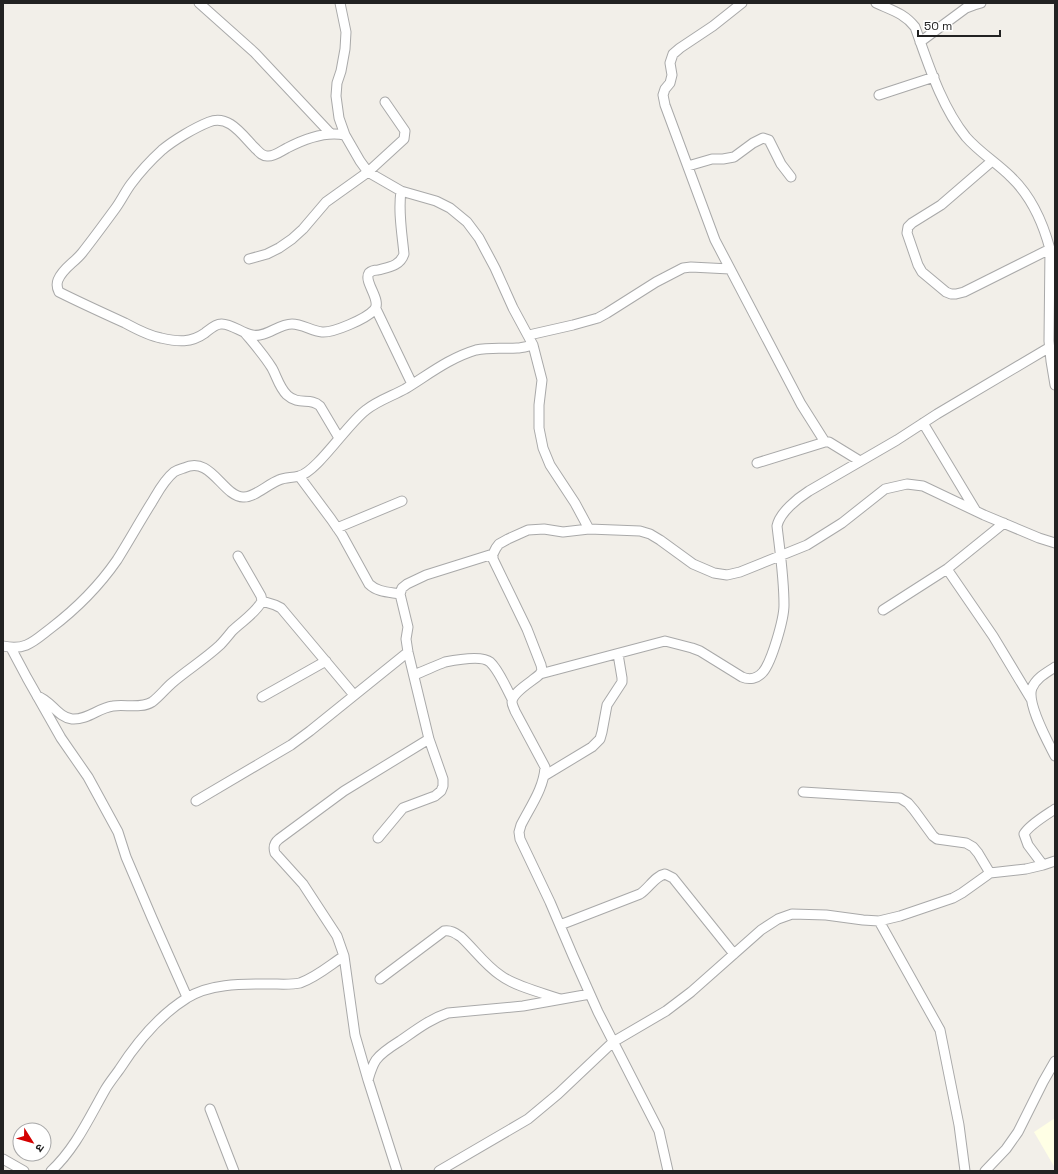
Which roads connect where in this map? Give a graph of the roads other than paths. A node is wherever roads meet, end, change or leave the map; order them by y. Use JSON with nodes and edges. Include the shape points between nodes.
{"nodes":[{"id":1,"x":199,"y":3,"type":"edge"},
{"id":2,"x":340,"y":3,"type":"edge"},
{"id":3,"x":742,"y":3,"type":"edge"},
{"id":4,"x":876,"y":3,"type":"edge"},
{"id":5,"x":982,"y":3,"type":"edge"},
{"id":6,"x":920,"y":42,"type":"junction"},
{"id":7,"x":934,"y":77,"type":"junction"},
{"id":8,"x":879,"y":95,"type":"dead end"},
{"id":9,"x":385,"y":102,"type":"dead end"},
{"id":10,"x":331,"y":134,"type":"junction"},
{"id":11,"x":345,"y":135,"type":"junction"},
{"id":12,"x":992,"y":161,"type":"junction"},
{"id":13,"x":688,"y":166,"type":"junction"},
{"id":14,"x":368,"y":172,"type":"junction"},
{"id":15,"x":791,"y":177,"type":"dead end"},
{"id":16,"x":401,"y":191,"type":"junction"},
{"id":17,"x":1052,"y":254,"type":"edge"},
{"id":18,"x":249,"y":259,"type":"dead end"},
{"id":19,"x":730,"y":269,"type":"junction"},
{"id":20,"x":376,"y":309,"type":"junction"},
{"id":21,"x":245,"y":333,"type":"junction"},
{"id":22,"x":529,"y":335,"type":"junction"},
{"id":23,"x":533,"y":345,"type":"junction"},
{"id":24,"x":1050,"y":347,"type":"junction"},
{"id":25,"x":1054,"y":379,"type":"edge"},
{"id":26,"x":412,"y":384,"type":"junction"},
{"id":27,"x":923,"y":423,"type":"junction"},
{"id":28,"x":339,"y":438,"type":"junction"},
{"id":29,"x":825,"y":442,"type":"junction"},
{"id":30,"x":860,"y":461,"type":"junction"},
{"id":31,"x":757,"y":463,"type":"dead end"},
{"id":32,"x":299,"y":476,"type":"junction"},
{"id":33,"x":402,"y":501,"type":"dead end"},
{"id":34,"x":976,"y":511,"type":"junction"},
{"id":35,"x":1004,"y":523,"type":"junction"},
{"id":36,"x":337,"y":528,"type":"junction"},
{"id":37,"x":589,"y":529,"type":"junction"},
{"id":38,"x":1055,"y":543,"type":"edge"},
{"id":39,"x":493,"y":554,"type":"junction"},
{"id":40,"x":238,"y":556,"type":"dead end"},
{"id":41,"x":781,"y":556,"type":"junction"},
{"id":42,"x":947,"y":569,"type":"junction"},
{"id":43,"x":400,"y":594,"type":"junction"},
{"id":44,"x":262,"y":601,"type":"junction"},
{"id":45,"x":883,"y":610,"type":"dead end"},
{"id":46,"x":7,"y":647,"type":"edge"},
{"id":47,"x":408,"y":652,"type":"junction"},
{"id":48,"x":618,"y":654,"type":"junction"},
{"id":49,"x":326,"y":661,"type":"junction"},
{"id":50,"x":1055,"y":667,"type":"edge"},
{"id":51,"x":540,"y":674,"type":"junction"},
{"id":52,"x":414,"y":675,"type":"junction"},
{"id":53,"x":354,"y":695,"type":"junction"},
{"id":54,"x":37,"y":696,"type":"junction"},
{"id":55,"x":262,"y":697,"type":"dead end"},
{"id":56,"x":512,"y":699,"type":"junction"},
{"id":57,"x":1031,"y":699,"type":"junction"},
{"id":58,"x":429,"y":739,"type":"junction"},
{"id":59,"x":1055,"y":756,"type":"edge"},
{"id":60,"x":544,"y":776,"type":"junction"},
{"id":61,"x":803,"y":792,"type":"dead end"},
{"id":62,"x":196,"y":802,"type":"dead end"},
{"id":63,"x":1055,"y":809,"type":"edge"},
{"id":64,"x":378,"y":838,"type":"dead end"},
{"id":65,"x":1055,"y":861,"type":"edge"},
{"id":66,"x":1043,"y":866,"type":"junction"},
{"id":67,"x":990,"y":873,"type":"junction"},
{"id":68,"x":879,"y":921,"type":"junction"},
{"id":69,"x":560,"y":925,"type":"junction"},
{"id":70,"x":734,"y":954,"type":"junction"},
{"id":71,"x":344,"y":956,"type":"junction"},
{"id":72,"x":380,"y":979,"type":"dead end"},
{"id":73,"x":590,"y":994,"type":"junction"},
{"id":74,"x":187,"y":997,"type":"junction"},
{"id":75,"x":562,"y":999,"type":"junction"},
{"id":76,"x":613,"y":1042,"type":"junction"},
{"id":77,"x":1055,"y":1061,"type":"edge"},
{"id":78,"x":368,"y":1080,"type":"junction"},
{"id":79,"x":210,"y":1109,"type":"dead end"},
{"id":80,"x":3,"y":1159,"type":"edge"},
{"id":81,"x":24,"y":1171,"type":"edge"},
{"id":82,"x":51,"y":1171,"type":"edge"},
{"id":83,"x":234,"y":1171,"type":"edge"},
{"id":84,"x":397,"y":1171,"type":"edge"},
{"id":85,"x":439,"y":1171,"type":"edge"},
{"id":86,"x":668,"y":1171,"type":"edge"},
{"id":87,"x":965,"y":1171,"type":"edge"},
{"id":88,"x":985,"y":1171,"type":"edge"}],
"edges":[{"from":1,"to":10,"type":"street","via":[[255,53]]},
{"from":2,"to":11,"type":"street","via":[[346,32],[336,96],[339,118]]},
{"from":3,"to":13,"type":"street","via":[[714,26],[680,48],[673,54],[670,63],[672,75],[663,95]]},
{"from":4,"to":6,"type":"street","via":[[909,20],[915,27]]},
{"from":5,"to":6,"type":"street","via":[[966,8]]},
{"from":6,"to":7,"type":"street"},
{"from":7,"to":8,"type":"street"},
{"from":7,"to":12,"type":"street","via":[[957,125]]},
{"from":9,"to":14,"type":"street","via":[[405,131],[404,138]]},
{"from":10,"to":11,"type":"street"},
{"from":10,"to":21,"type":"street","via":[[299,142],[266,156],[259,153],[228,122],[209,122],[185,134],[162,150],[143,169],[94,237],[57,282],[59,292],[140,331],[161,338],[192,340],[220,324]]},
{"from":11,"to":14,"type":"street"},
{"from":12,"to":17,"type":"street","via":[[1023,190],[1037,214]]},
{"from":12,"to":17,"type":"street","via":[[941,205],[908,227],[907,233],[922,272],[946,292],[956,294]]},
{"from":13,"to":15,"type":"street","via":[[712,159],[734,157],[763,138],[769,140]]},
{"from":13,"to":19,"type":"street","via":[[715,240]]},
{"from":14,"to":16,"type":"street"},
{"from":14,"to":18,"type":"street","via":[[326,202],[292,239],[279,248]]},
{"from":16,"to":20,"type":"street","via":[[399,215],[403,259],[399,263],[370,273],[368,278],[377,303]]},
{"from":16,"to":22,"type":"street","via":[[436,201],[450,208],[467,222],[495,268],[513,308]]},
{"from":17,"to":24,"type":"street"},
{"from":19,"to":22,"type":"street","via":[[683,268],[598,318]]},
{"from":19,"to":29,"type":"street","via":[[801,404]]},
{"from":20,"to":21,"type":"street","via":[[359,321],[330,331],[322,332],[293,324],[282,325],[259,336]]},
{"from":20,"to":26,"type":"street"},
{"from":21,"to":28,"type":"street","via":[[263,354],[279,386],[286,394],[293,400],[316,403],[320,406]]},
{"from":22,"to":23,"type":"street"},
{"from":23,"to":26,"type":"street","via":[[476,350],[457,357]]},
{"from":23,"to":37,"type":"street","via":[[542,380],[539,428],[543,448],[550,465]]},
{"from":24,"to":25,"type":"street"},
{"from":24,"to":27,"type":"street"},
{"from":26,"to":28,"type":"street","via":[[364,411]]},
{"from":27,"to":30,"type":"street"},
{"from":27,"to":34,"type":"street"},
{"from":28,"to":32,"type":"street","via":[[319,461]]},
{"from":29,"to":30,"type":"street"},
{"from":29,"to":31,"type":"street"},
{"from":30,"to":41,"type":"street","via":[[809,491],[782,516],[777,526]]},
{"from":32,"to":36,"type":"street"},
{"from":32,"to":46,"type":"street","via":[[280,479],[244,498],[236,496],[200,466],[190,465],[175,472],[164,483],[100,583],[66,617],[29,645],[20,648]]},
{"from":33,"to":36,"type":"street"},
{"from":34,"to":35,"type":"street"},
{"from":34,"to":41,"type":"street","via":[[923,486],[897,485],[885,489],[825,535]]},
{"from":35,"to":38,"type":"street"},
{"from":35,"to":42,"type":"street"},
{"from":36,"to":43,"type":"street","via":[[369,584],[377,590]]},
{"from":37,"to":39,"type":"street","via":[[563,532],[528,530],[499,544]]},
{"from":37,"to":41,"type":"street","via":[[645,532],[692,564],[727,575]]},
{"from":39,"to":43,"type":"street","via":[[426,575],[407,584]]},
{"from":39,"to":51,"type":"street","via":[[495,564],[527,629],[541,665]]},
{"from":40,"to":44,"type":"street"},
{"from":41,"to":48,"type":"street","via":[[784,606],[782,618],[767,664],[763,672],[754,678],[742,677],[700,651],[671,642]]},
{"from":42,"to":45,"type":"street"},
{"from":42,"to":57,"type":"street","via":[[993,636]]},
{"from":43,"to":47,"type":"street","via":[[408,627]]},
{"from":44,"to":49,"type":"street","via":[[281,608]]},
{"from":44,"to":54,"type":"street","via":[[220,645],[152,702],[145,705],[113,706],[80,719],[71,719],[60,714],[48,701]]},
{"from":46,"to":54,"type":"street"},
{"from":47,"to":52,"type":"street"},
{"from":47,"to":53,"type":"street"},
{"from":48,"to":51,"type":"street"},
{"from":48,"to":60,"type":"street","via":[[622,682],[608,705],[600,739],[592,747]]},
{"from":49,"to":53,"type":"street"},
{"from":49,"to":55,"type":"street"},
{"from":50,"to":57,"type":"street","via":[[1037,680],[1032,688]]},
{"from":51,"to":56,"type":"street","via":[[519,690]]},
{"from":52,"to":56,"type":"street","via":[[446,662],[486,659],[495,667]]},
{"from":52,"to":58,"type":"street"},
{"from":53,"to":62,"type":"street","via":[[291,745]]},
{"from":54,"to":74,"type":"street","via":[[61,738],[88,777],[118,832],[126,857]]},
{"from":56,"to":60,"type":"street","via":[[515,711],[545,767]]},
{"from":57,"to":59,"type":"street"},
{"from":58,"to":64,"type":"street","via":[[443,779],[441,791],[435,796],[403,808]]},
{"from":58,"to":71,"type":"street","via":[[344,791],[275,842],[275,853],[303,884],[337,936]]},
{"from":60,"to":69,"type":"street","via":[[519,832]]},
{"from":61,"to":67,"type":"street","via":[[900,798],[911,807],[937,839],[973,847]]},
{"from":63,"to":66,"type":"street","via":[[1024,834],[1028,845]]},
{"from":65,"to":66,"type":"street"},
{"from":66,"to":67,"type":"street"},
{"from":67,"to":68,"type":"street","via":[[953,898]]},
{"from":68,"to":70,"type":"street","via":[[792,914],[761,930]]},
{"from":68,"to":87,"type":"street","via":[[940,1030],[959,1124]]},
{"from":69,"to":70,"type":"street","via":[[640,894],[660,875],[665,874],[674,878]]},
{"from":69,"to":73,"type":"street"},
{"from":70,"to":76,"type":"street","via":[[666,1011]]},
{"from":71,"to":74,"type":"street","via":[[315,976],[299,983],[247,984],[213,988],[201,990]]},
{"from":71,"to":78,"type":"street","via":[[356,1035]]},
{"from":72,"to":75,"type":"street","via":[[444,931],[450,930],[461,937],[501,976]]},
{"from":73,"to":75,"type":"street"},
{"from":73,"to":76,"type":"street"},
{"from":74,"to":82,"type":"street","via":[[163,1015],[133,1048],[62,1161]]},
{"from":75,"to":78,"type":"street","via":[[438,1016],[376,1060]]},
{"from":76,"to":85,"type":"street","via":[[533,1115]]},
{"from":76,"to":86,"type":"street","via":[[659,1131]]},
{"from":77,"to":88,"type":"street","via":[[1018,1132]]},
{"from":78,"to":84,"type":"street"},
{"from":79,"to":83,"type":"street"},
{"from":80,"to":81,"type":"street"}]}
